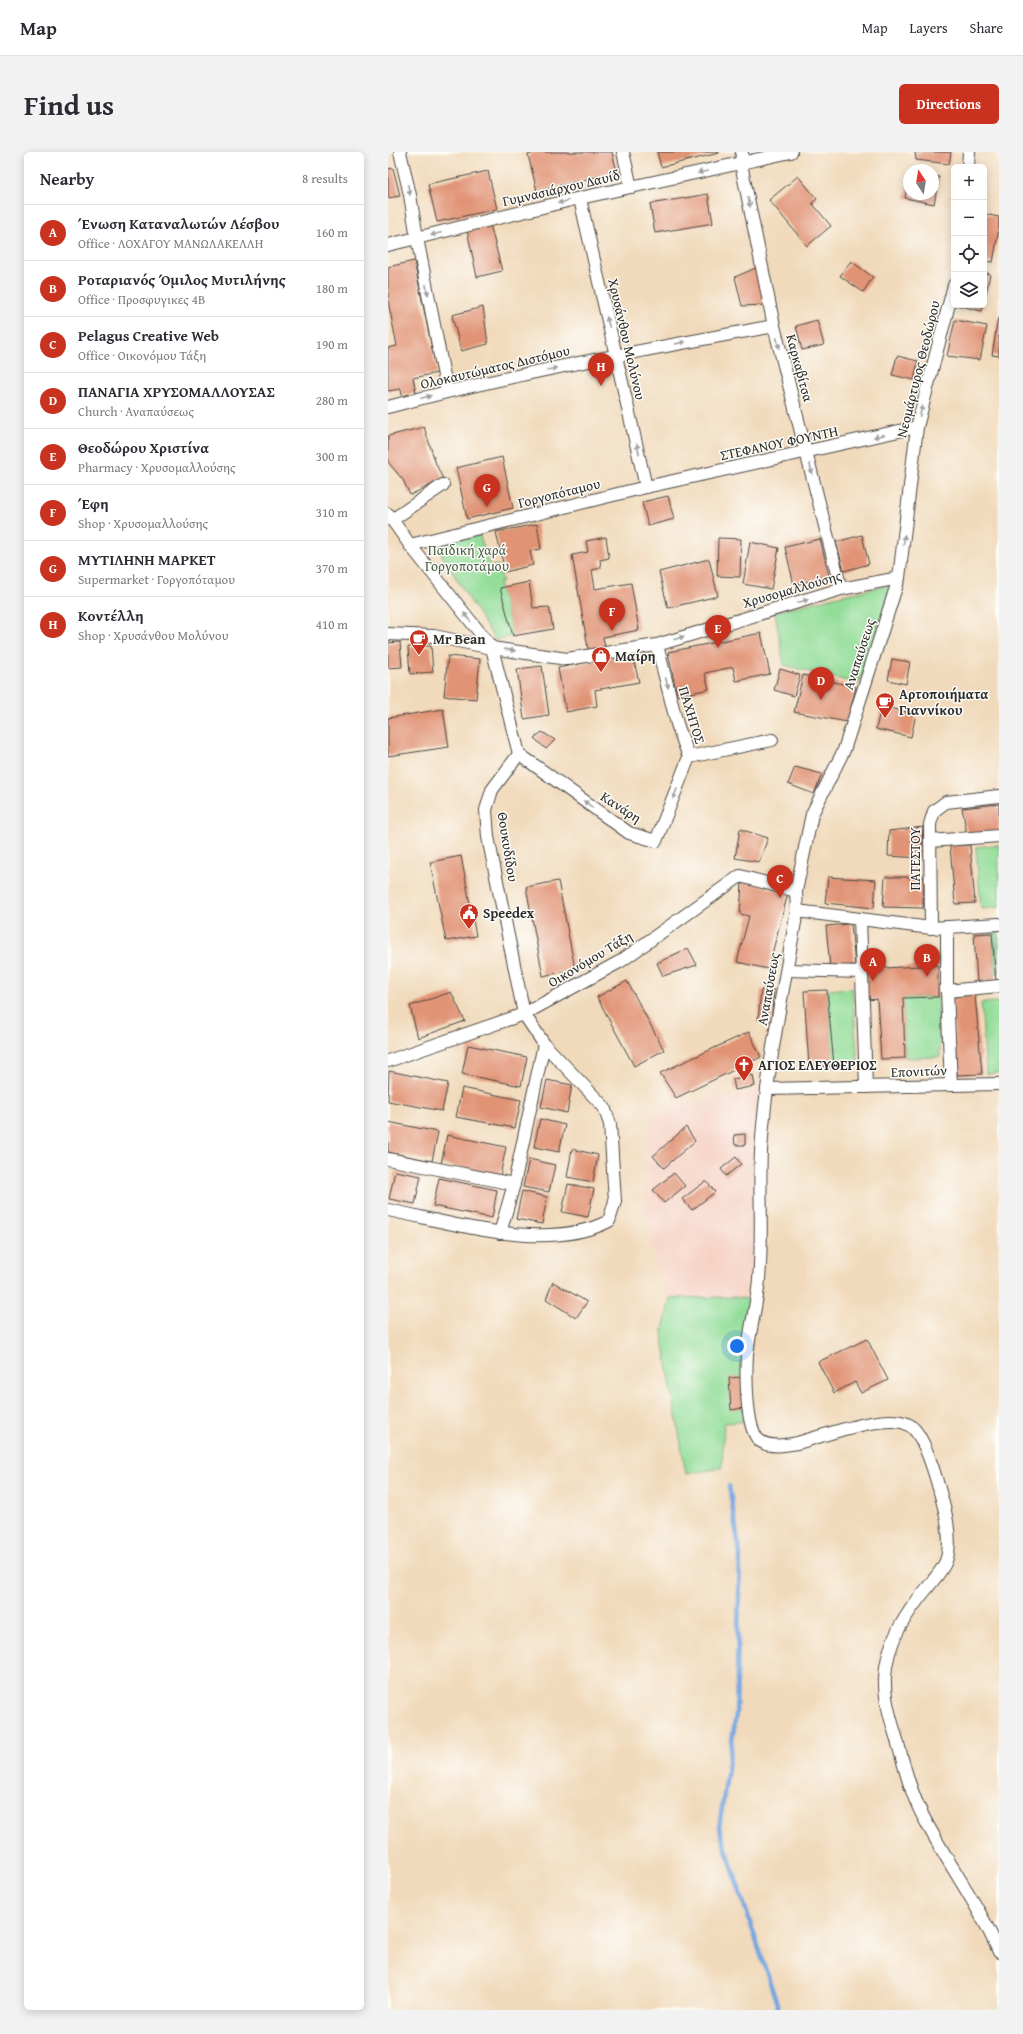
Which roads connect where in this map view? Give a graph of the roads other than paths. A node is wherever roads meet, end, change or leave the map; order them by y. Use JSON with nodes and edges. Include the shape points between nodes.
{"nodes":[{"id":1,"x":400,"y":152,"type":"edge"},
{"id":2,"x":623,"y":152,"type":"edge"},
{"id":3,"x":790,"y":152,"type":"edge"},
{"id":4,"x":969,"y":152,"type":"edge"},
{"id":5,"x":742,"y":158,"type":"edge"},
{"id":6,"x":968,"y":164,"type":"edge"},
{"id":7,"x":631,"y":187,"type":"junction"},
{"id":8,"x":580,"y":199,"type":"junction"},
{"id":9,"x":417,"y":238,"type":"junction"},
{"id":10,"x":388,"y":245,"type":"edge"},
{"id":11,"x":951,"y":297,"type":"edge"},
{"id":12,"x":774,"y":326,"type":"junction"},
{"id":13,"x":616,"y":355,"type":"junction"},
{"id":14,"x":447,"y":391,"type":"junction"},
{"id":15,"x":388,"y":407,"type":"edge"},
{"id":16,"x":917,"y":427,"type":"junction"},
{"id":17,"x":807,"y":452,"type":"junction"},
{"id":18,"x":443,"y":485,"type":"dead end"},
{"id":19,"x":646,"y":487,"type":"junction"},
{"id":20,"x":390,"y":517,"type":"edge"},
{"id":21,"x":410,"y":546,"type":"junction"},
{"id":22,"x":899,"y":578,"type":"junction"},
{"id":23,"x":841,"y":589,"type":"junction"},
{"id":24,"x":388,"y":634,"type":"edge"},
{"id":25,"x":657,"y":645,"type":"junction"},
{"id":26,"x":492,"y":648,"type":"junction"},
{"id":27,"x":772,"y":740,"type":"dead end"},
{"id":28,"x":519,"y":754,"type":"junction"},
{"id":29,"x":689,"y":757,"type":"junction"},
{"id":30,"x":999,"y":796,"type":"edge"},
{"id":31,"x":999,"y":836,"type":"edge"},
{"id":32,"x":930,"y":841,"type":"junction"},
{"id":33,"x":796,"y":891,"type":"junction"},
{"id":34,"x":797,"y":911,"type":"junction"},
{"id":35,"x":860,"y":919,"type":"junction"},
{"id":36,"x":999,"y":924,"type":"edge"},
{"id":37,"x":948,"y":927,"type":"junction"},
{"id":38,"x":931,"y":928,"type":"junction"},
{"id":39,"x":787,"y":970,"type":"junction"},
{"id":40,"x":862,"y":972,"type":"junction"},
{"id":41,"x":999,"y":986,"type":"edge"},
{"id":42,"x":947,"y":990,"type":"junction"},
{"id":43,"x":524,"y":1014,"type":"junction"},
{"id":44,"x":544,"y":1044,"type":"junction"},
{"id":45,"x":388,"y":1062,"type":"edge"},
{"id":46,"x":999,"y":1084,"type":"edge"},
{"id":47,"x":951,"y":1085,"type":"junction"},
{"id":48,"x":866,"y":1087,"type":"junction"},
{"id":49,"x":767,"y":1089,"type":"junction"},
{"id":50,"x":388,"y":1160,"type":"edge"},
{"id":51,"x":514,"y":1184,"type":"junction"},
{"id":52,"x":388,"y":1210,"type":"edge"},
{"id":53,"x":500,"y":1232,"type":"junction"},
{"id":54,"x":999,"y":1952,"type":"edge"}],
"edges":[{"from":1,"to":9,"type":"street","one_way":true},
{"from":2,"to":7,"type":"street"},
{"from":3,"to":5,"type":"street","name":"Γυμνασιάρχου Δαυίδ"},
{"from":4,"to":6,"type":"street"},
{"from":5,"to":7,"type":"street","name":"Γυμνασιάρχου Δαυίδ","one_way":true},
{"from":5,"to":12,"type":"street","name":"Καρκαβίτσα","one_way":true},
{"from":7,"to":8,"type":"street","name":"Γυμνασιάρχου Δαυίδ"},
{"from":8,"to":9,"type":"street","name":"Γυμνασιάρχου Δαυίδ","one_way":true},
{"from":13,"to":8,"type":"street","name":"Χρυσάνθου Μολύνου","one_way":true},
{"from":9,"to":10,"type":"street","name":"Γυμνασιάρχου Δαυίδ"},
{"from":9,"to":14,"type":"street","one_way":true},
{"from":16,"to":11,"type":"street","name":"Νεομάρτυρος Θεοδώρου","one_way":true},
{"from":13,"to":12,"type":"street","name":"Ολοκαυτώματος Διστόμου","one_way":true},
{"from":12,"to":17,"type":"street","name":"Καρκαβίτσα","one_way":true},
{"from":14,"to":13,"type":"street","name":"Ολοκαυτώματος Διστόμου","one_way":true},
{"from":19,"to":13,"type":"street","name":"Χρυσάνθου Μολύνου","one_way":true},
{"from":15,"to":14,"type":"street","name":"Ολοκαυτώματος Διστόμου","one_way":true},
{"from":16,"to":17,"type":"street","name":"ΣΤΕΦΑΝΟΥ ΦΟΥΝΤΗ","one_way":true},
{"from":22,"to":16,"type":"street","name":"Νεομάρτυρος Θεοδώρου","one_way":true},
{"from":17,"to":19,"type":"street","name":"ΣΤΕΦΑΝΟΥ ΦΟΥΝΤΗ"},
{"from":17,"to":23,"type":"street","name":"Καρκαβίτσα","one_way":true},
{"from":18,"to":20,"type":"street"},
{"from":19,"to":21,"type":"street","name":"Γοργοπόταμου"},
{"from":20,"to":21,"type":"street"},
{"from":26,"to":21,"type":"street","one_way":true},
{"from":22,"to":23,"type":"street","name":"Χρυσομαλλούσης"},
{"from":22,"to":33,"type":"street","name":"Αναπαύσεως","via":[[844,750],[812,814]]},
{"from":25,"to":23,"type":"street","name":"Χρυσομαλλούσης","one_way":true},
{"from":24,"to":26,"type":"street","name":"Χρυσομαλλούσης","via":[[434,636]]},
{"from":26,"to":25,"type":"street","name":"Χρυσομαλλούσης","one_way":true,"via":[[566,659]]},
{"from":25,"to":29,"type":"street","name":"ΠΑΧΗΤΟΣ","one_way":true,"via":[[677,724]]},
{"from":26,"to":28,"type":"street"},
{"from":27,"to":29,"type":"street","name":"ΠΑΧΗΤΟΣ"},
{"from":29,"to":28,"type":"street","name":"Κανάρη","one_way":true,"via":[[656,841],[629,833]]},
{"from":28,"to":43,"type":"street","name":"Θουκυδίδου","via":[[492,790],[486,810],[488,837]]},
{"from":30,"to":32,"type":"street","name":"ΠΑΤΕΣΤΟΥ","via":[[946,802],[934,811],[930,824]]},
{"from":31,"to":32,"type":"street"},
{"from":32,"to":38,"type":"street","name":"ΠΑΤΕΣΤΟΥ"},
{"from":33,"to":34,"type":"street","name":"Αναπαύσεως"},
{"from":33,"to":43,"type":"street","name":"Οικονόμου Τάξη","via":[[740,876],[621,961]]},
{"from":34,"to":35,"type":"street"},
{"from":34,"to":39,"type":"street","name":"Αναπαύσεως"},
{"from":35,"to":38,"type":"street"},
{"from":35,"to":40,"type":"street"},
{"from":36,"to":37,"type":"street"},
{"from":37,"to":38,"type":"street"},
{"from":37,"to":42,"type":"street"},
{"from":39,"to":40,"type":"street"},
{"from":39,"to":49,"type":"street","name":"Αναπαύσεως"},
{"from":40,"to":48,"type":"street"},
{"from":41,"to":42,"type":"street"},
{"from":42,"to":47,"type":"street"},
{"from":43,"to":44,"type":"street"},
{"from":43,"to":45,"type":"street","name":"Οικονόμου Τάξη"},
{"from":44,"to":51,"type":"street"},
{"from":44,"to":53,"type":"street","via":[[604,1107],[610,1124],[615,1201],[610,1221],[594,1229],[564,1234],[516,1236]]},
{"from":46,"to":47,"type":"street","name":"Επονιτών"},
{"from":47,"to":48,"type":"street","name":"Επονιτών"},
{"from":48,"to":49,"type":"street","name":"Επονιτών"},
{"from":49,"to":54,"type":"street","name":"Αναπαύσεως","via":[[761,1151],[760,1273],[757,1306],[747,1354],[750,1421],[754,1434],[761,1442],[772,1445],[786,1445],[893,1420],[905,1421],[914,1428],[921,1439],[946,1514],[949,1550],[941,1571],[906,1616],[895,1636],[887,1661],[885,1680],[888,1712],[908,1780],[923,1817],[986,1923]]},
{"from":50,"to":51,"type":"street"},
{"from":51,"to":53,"type":"street"},
{"from":52,"to":53,"type":"street"}]}
